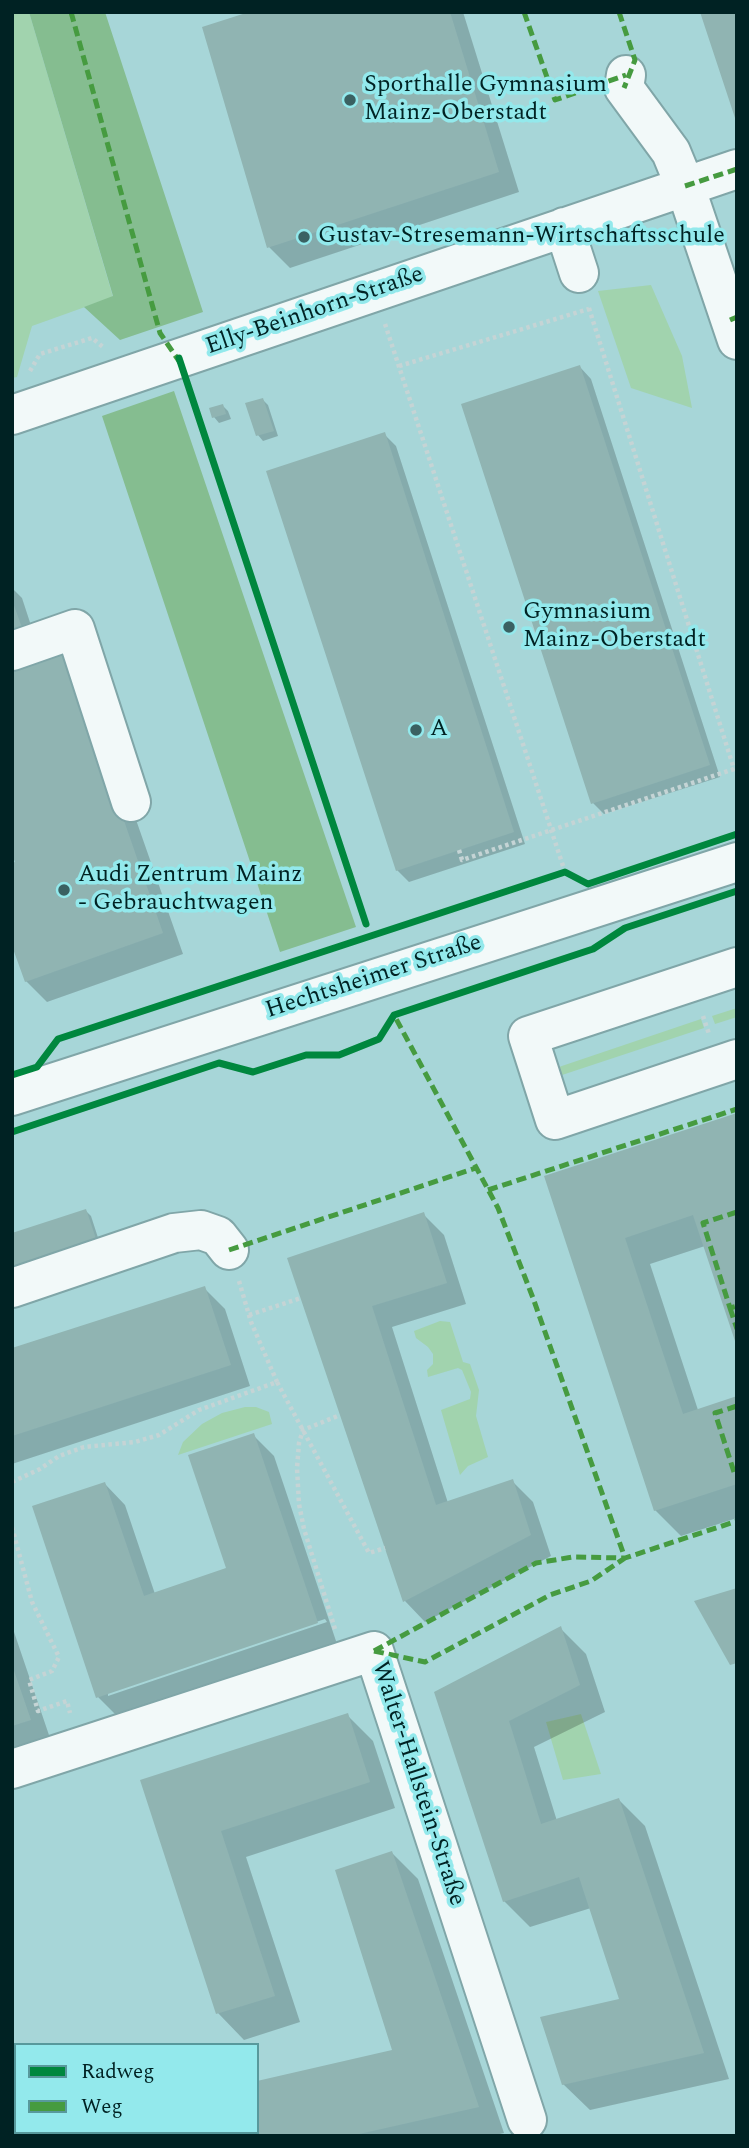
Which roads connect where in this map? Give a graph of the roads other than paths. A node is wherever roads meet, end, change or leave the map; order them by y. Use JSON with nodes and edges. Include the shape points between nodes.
{"nodes":[{"id":1,"x":626,"y":75,"type":"dead end"},
{"id":2,"x":737,"y":169,"type":"edge"},
{"id":3,"x":685,"y":186,"type":"junction"},
{"id":4,"x":564,"y":227,"type":"junction"},
{"id":5,"x":579,"y":273,"type":"road end"},
{"id":6,"x":737,"y":340,"type":"edge"},
{"id":7,"x":12,"y":415,"type":"edge"},
{"id":8,"x":12,"y":651,"type":"edge"},
{"id":9,"x":131,"y":802,"type":"dead end"},
{"id":10,"x":737,"y":862,"type":"edge"},
{"id":11,"x":737,"y":967,"type":"edge"},
{"id":12,"x":737,"y":1059,"type":"edge"},
{"id":13,"x":12,"y":1096,"type":"edge"},
{"id":14,"x":229,"y":1250,"type":"road end"},
{"id":15,"x":12,"y":1288,"type":"edge"},
{"id":16,"x":12,"y":1769,"type":"edge"},
{"id":17,"x":527,"y":2120,"type":"dead end"}],
"edges":[{"from":1,"to":3,"type":"street","via":[[624,88],[671,152]]},
{"from":2,"to":3,"type":"street","name":"Elly-Beinhorn-Straße"},
{"from":3,"to":4,"type":"street","name":"Elly-Beinhorn-Straße"},
{"from":3,"to":6,"type":"street"},
{"from":4,"to":5,"type":"street"},
{"from":4,"to":7,"type":"street","name":"Elly-Beinhorn-Straße","via":[[373,292],[109,366]]},
{"from":8,"to":9,"type":"street","via":[[75,629]]},
{"from":10,"to":13,"type":"street","name":"Hechtsheimer Straße"},
{"from":11,"to":12,"type":"street","via":[[528,1036],[555,1119]]},
{"from":14,"to":15,"type":"street","via":[[218,1236],[201,1230],[174,1233]]},
{"from":16,"to":17,"type":"street","name":"Walter-Hallstein-Straße","via":[[374,1651]]}]}
